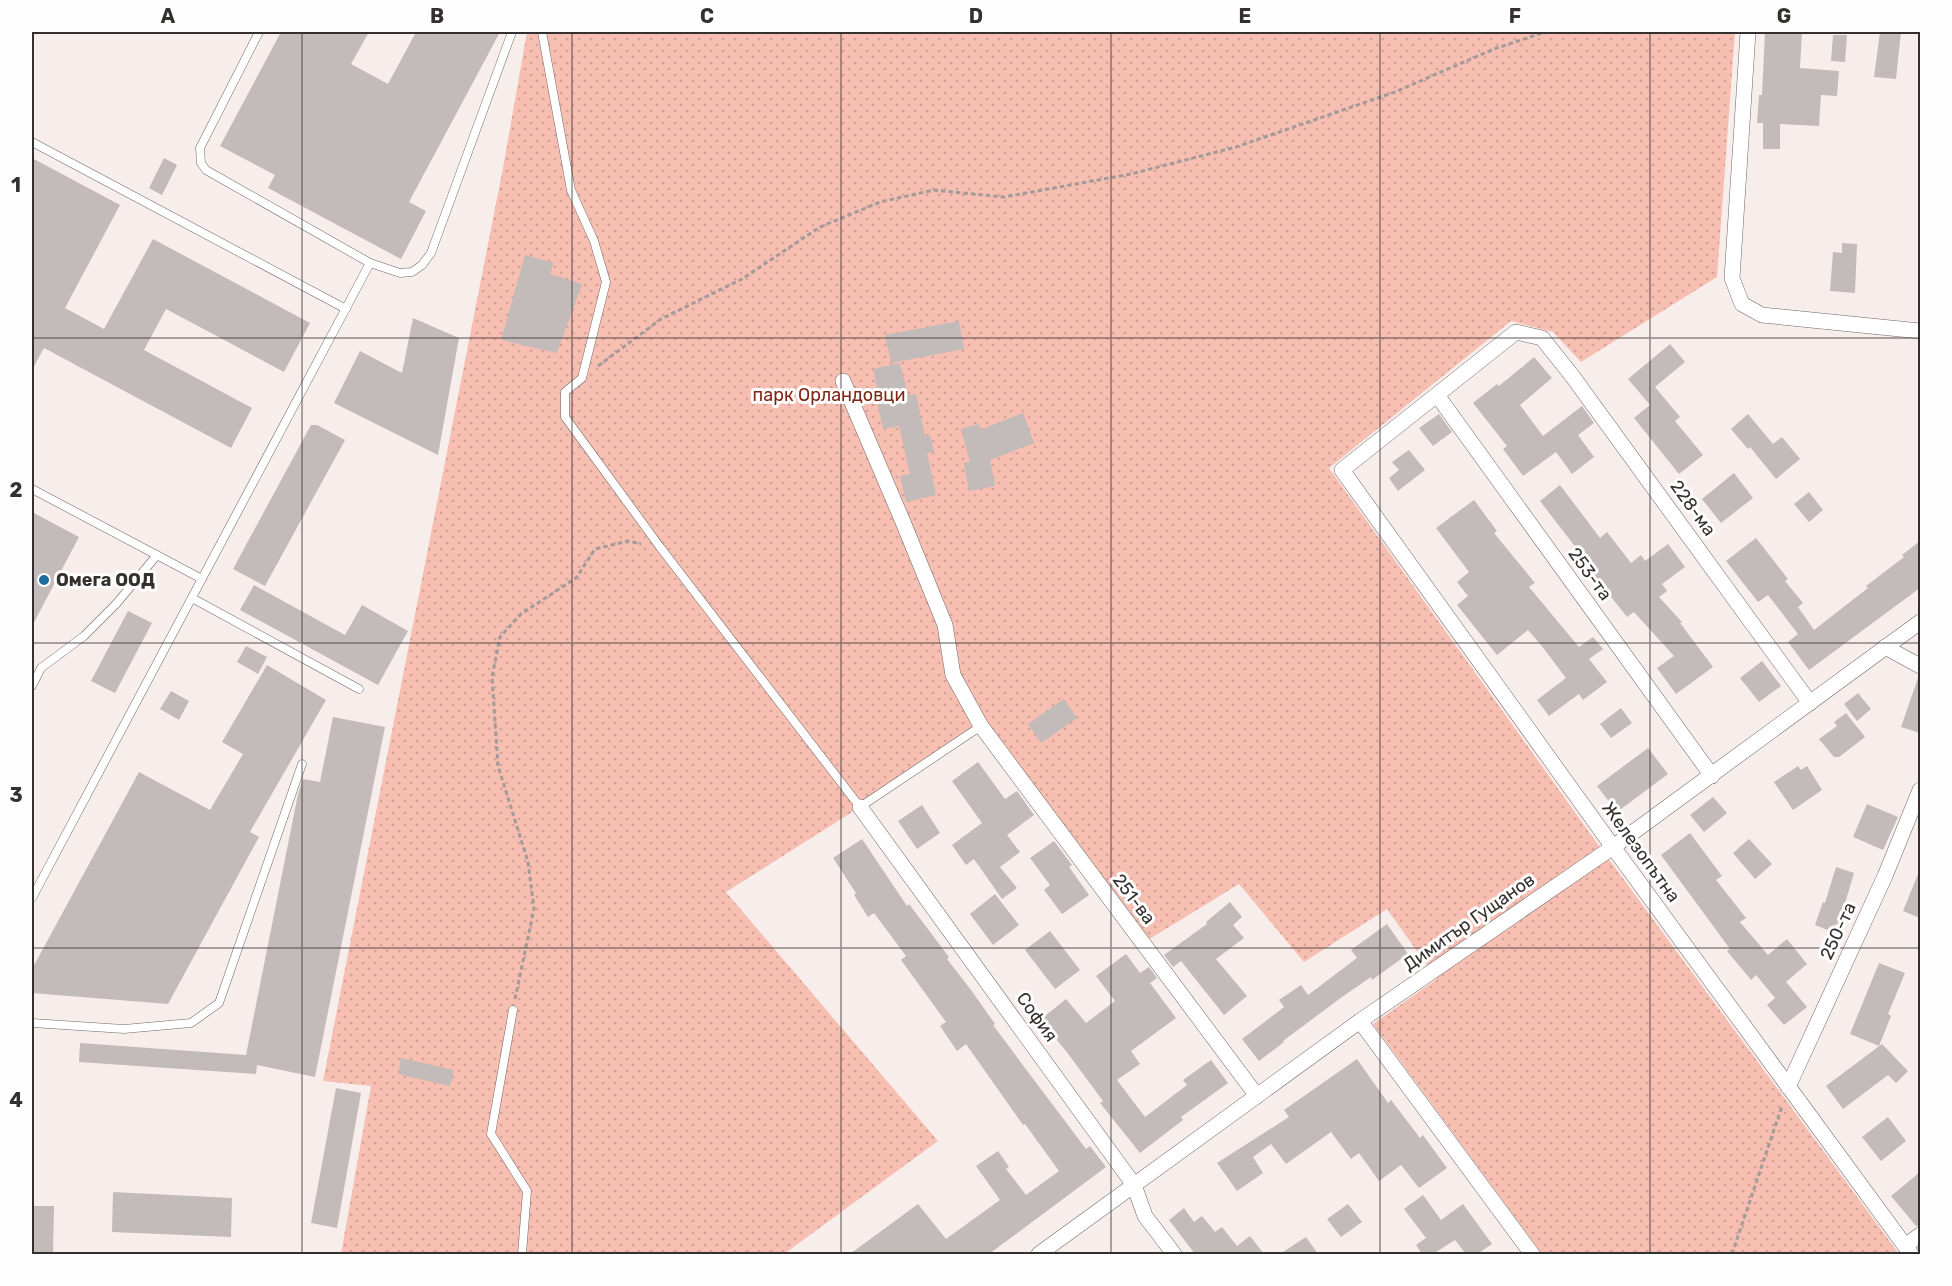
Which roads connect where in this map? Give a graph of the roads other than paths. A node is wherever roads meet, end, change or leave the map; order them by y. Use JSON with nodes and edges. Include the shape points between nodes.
{"nodes":[{"id":1,"x":259,"y":32,"type":"edge"},
{"id":2,"x":512,"y":32,"type":"edge"},
{"id":3,"x":542,"y":32,"type":"edge"},
{"id":4,"x":1748,"y":32,"type":"edge"},
{"id":5,"x":32,"y":142,"type":"edge"},
{"id":6,"x":370,"y":263,"type":"junction"},
{"id":7,"x":346,"y":309,"type":"junction"},
{"id":8,"x":1920,"y":331,"type":"edge"},
{"id":9,"x":843,"y":381,"type":"dead end"},
{"id":10,"x":1437,"y":395,"type":"junction"},
{"id":11,"x":32,"y":489,"type":"edge"},
{"id":12,"x":157,"y":555,"type":"junction"},
{"id":13,"x":202,"y":579,"type":"junction"},
{"id":14,"x":192,"y":598,"type":"junction"},
{"id":15,"x":1920,"y":622,"type":"edge"},
{"id":16,"x":1885,"y":647,"type":"junction"},
{"id":17,"x":1920,"y":666,"type":"edge"},
{"id":18,"x":32,"y":686,"type":"edge"},
{"id":19,"x":359,"y":690,"type":"dead end"},
{"id":20,"x":1810,"y":703,"type":"junction"},
{"id":21,"x":981,"y":726,"type":"junction"},
{"id":22,"x":302,"y":764,"type":"dead end"},
{"id":23,"x":1712,"y":776,"type":"junction"},
{"id":24,"x":1920,"y":790,"type":"edge"},
{"id":25,"x":860,"y":807,"type":"junction"},
{"id":26,"x":1613,"y":847,"type":"junction"},
{"id":27,"x":32,"y":898,"type":"edge"},
{"id":28,"x":513,"y":1010,"type":"road end"},
{"id":29,"x":1360,"y":1021,"type":"junction"},
{"id":30,"x":32,"y":1023,"type":"edge"},
{"id":31,"x":1788,"y":1087,"type":"junction"},
{"id":32,"x":1257,"y":1095,"type":"junction"},
{"id":33,"x":1134,"y":1185,"type":"junction"},
{"id":34,"x":1920,"y":1235,"type":"edge"},
{"id":35,"x":1908,"y":1250,"type":"edge"},
{"id":36,"x":1168,"y":1251,"type":"edge"},
{"id":37,"x":522,"y":1254,"type":"edge"},
{"id":38,"x":1039,"y":1254,"type":"edge"},
{"id":39,"x":1532,"y":1254,"type":"edge"}],
"edges":[{"from":1,"to":6,"type":"lane","via":[[200,148],[201,163],[206,170]]},
{"from":2,"to":6,"type":"lane","via":[[431,253],[412,272],[400,273]]},
{"from":3,"to":25,"type":"lane","via":[[571,190],[594,241],[606,282],[582,378],[565,392],[565,417]]},
{"from":4,"to":8,"type":"street","via":[[1732,278],[1742,304],[1762,315]]},
{"from":5,"to":7,"type":"lane"},
{"from":6,"to":7,"type":"lane"},
{"from":7,"to":13,"type":"lane"},
{"from":9,"to":21,"type":"street","name":"251-ва","via":[[945,625],[953,675]]},
{"from":10,"to":20,"type":"street","name":"228-ма","via":[[1516,332],[1542,338]]},
{"from":10,"to":23,"type":"street","name":"253-та"},
{"from":10,"to":26,"type":"street","name":"Железопътна","via":[[1342,470]]},
{"from":11,"to":12,"type":"lane"},
{"from":12,"to":13,"type":"lane"},
{"from":12,"to":18,"type":"lane","via":[[84,636],[41,668]]},
{"from":13,"to":14,"type":"lane"},
{"from":14,"to":19,"type":"lane"},
{"from":14,"to":27,"type":"lane"},
{"from":15,"to":16,"type":"street","name":"Димитър Гущанов"},
{"from":16,"to":17,"type":"street"},
{"from":16,"to":20,"type":"street","name":"Димитър Гущанов"},
{"from":20,"to":23,"type":"street","name":"Димитър Гущанов"},
{"from":21,"to":25,"type":"lane"},
{"from":21,"to":32,"type":"street","name":"251-ва"},
{"from":22,"to":30,"type":"lane","via":[[219,1003],[191,1023],[124,1029]]},
{"from":23,"to":26,"type":"street","name":"Димитър Гущанов"},
{"from":24,"to":31,"type":"street","name":"250-та"},
{"from":25,"to":33,"type":"street","name":"София"},
{"from":26,"to":29,"type":"street","name":"Димитър Гущанов"},
{"from":26,"to":31,"type":"street","name":"Железопътна"},
{"from":28,"to":37,"type":"lane","via":[[490,1134],[527,1191]]},
{"from":29,"to":32,"type":"street","name":"Димитър Гущанов"},
{"from":29,"to":39,"type":"street"},
{"from":31,"to":35,"type":"street","name":"Железопътна"},
{"from":32,"to":33,"type":"street","name":"Димитър Гущанов"},
{"from":33,"to":36,"type":"street","name":"София","via":[[1145,1216]]},
{"from":33,"to":38,"type":"street","name":"Димитър Гущанов"},
{"from":34,"to":35,"type":"street"}]}
